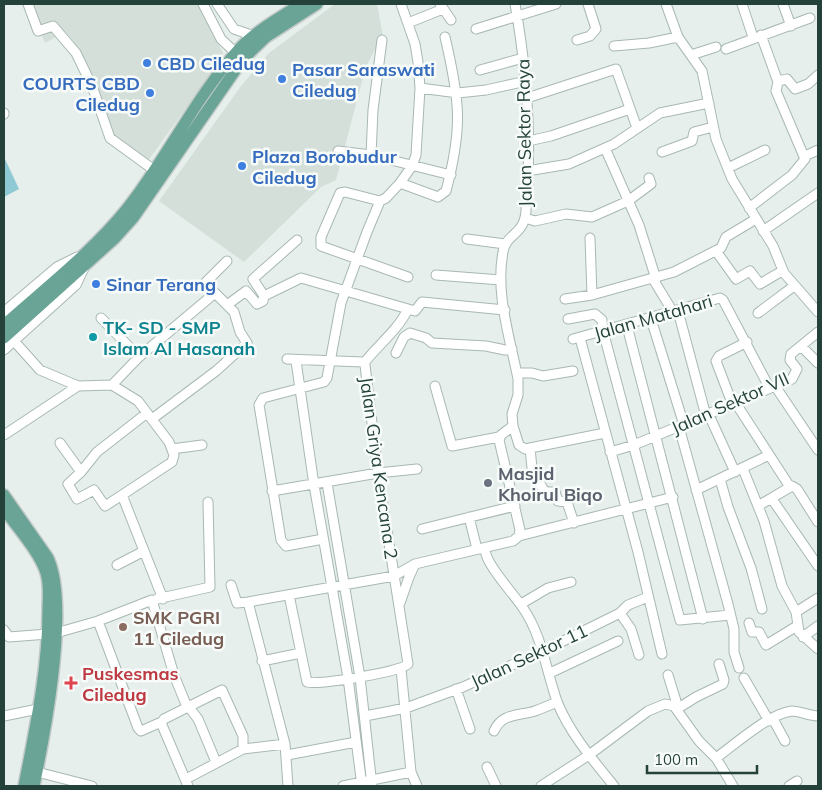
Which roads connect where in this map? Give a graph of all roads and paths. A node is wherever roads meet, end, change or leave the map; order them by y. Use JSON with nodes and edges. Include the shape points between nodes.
{"nodes":[{"id":1,"x":28,"y":4,"type":"edge"},
{"id":2,"x":202,"y":4,"type":"edge"},
{"id":3,"x":217,"y":4,"type":"edge"},
{"id":4,"x":301,"y":4,"type":"edge"},
{"id":5,"x":316,"y":4,"type":"edge"},
{"id":6,"x":401,"y":4,"type":"edge"},
{"id":7,"x":515,"y":4,"type":"edge"},
{"id":8,"x":556,"y":4,"type":"edge"},
{"id":9,"x":588,"y":4,"type":"edge"},
{"id":10,"x":666,"y":4,"type":"edge"},
{"id":11,"x":742,"y":4,"type":"edge"},
{"id":12,"x":783,"y":4,"type":"edge"},
{"id":13,"x":441,"y":6,"type":"edge"},
{"id":14,"x":517,"y":17,"type":"junction"},
{"id":15,"x":810,"y":18,"type":"dead end"},
{"id":16,"x":451,"y":20,"type":"dead end"},
{"id":17,"x":408,"y":23,"type":"junction"},
{"id":18,"x":791,"y":26,"type":"junction"},
{"id":19,"x":476,"y":29,"type":"dead end"},
{"id":20,"x":254,"y":36,"type":"junction"},
{"id":21,"x":757,"y":36,"type":"junction"},
{"id":22,"x":445,"y":37,"type":"dead end"},
{"id":23,"x":678,"y":37,"type":"junction"},
{"id":24,"x":382,"y":40,"type":"dead end"},
{"id":25,"x":577,"y":40,"type":"dead end"},
{"id":26,"x":614,"y":46,"type":"dead end"},
{"id":27,"x":716,"y":47,"type":"dead end"},
{"id":28,"x":726,"y":49,"type":"dead end"},
{"id":29,"x":691,"y":55,"type":"junction"},
{"id":30,"x":239,"y":56,"type":"junction"},
{"id":31,"x":523,"y":58,"type":"junction"},
{"id":32,"x":480,"y":70,"type":"dead end"},
{"id":33,"x":818,"y":75,"type":"edge"},
{"id":34,"x":526,"y":81,"type":"junction"},
{"id":35,"x":778,"y":81,"type":"junction"},
{"id":36,"x":420,"y":88,"type":"junction"},
{"id":37,"x":458,"y":92,"type":"junction"},
{"id":38,"x":527,"y":98,"type":"junction"},
{"id":39,"x":709,"y":103,"type":"junction"},
{"id":40,"x":630,"y":109,"type":"junction"},
{"id":41,"x":713,"y":127,"type":"junction"},
{"id":42,"x":637,"y":128,"type":"junction"},
{"id":43,"x":528,"y":141,"type":"junction"},
{"id":44,"x":605,"y":148,"type":"junction"},
{"id":45,"x":338,"y":150,"type":"dead end"},
{"id":46,"x":765,"y":150,"type":"dead end"},
{"id":47,"x":818,"y":150,"type":"edge"},
{"id":48,"x":662,"y":152,"type":"dead end"},
{"id":49,"x":371,"y":155,"type":"junction"},
{"id":50,"x":805,"y":156,"type":"junction"},
{"id":51,"x":412,"y":166,"type":"junction"},
{"id":52,"x":728,"y":168,"type":"junction"},
{"id":53,"x":154,"y":170,"type":"junction"},
{"id":54,"x":527,"y":171,"type":"junction"},
{"id":55,"x":451,"y":175,"type":"junction"},
{"id":56,"x":649,"y":178,"type":"dead end"},
{"id":57,"x":400,"y":182,"type":"junction"},
{"id":58,"x":818,"y":193,"type":"edge"},
{"id":59,"x":380,"y":201,"type":"junction"},
{"id":60,"x":628,"y":201,"type":"junction"},
{"id":61,"x":748,"y":208,"type":"junction"},
{"id":62,"x":525,"y":218,"type":"junction"},
{"id":63,"x":756,"y":219,"type":"junction"},
{"id":64,"x":764,"y":231,"type":"junction"},
{"id":65,"x":590,"y":238,"type":"dead end"},
{"id":66,"x":467,"y":239,"type":"dead end"},
{"id":67,"x":297,"y":240,"type":"dead end"},
{"id":68,"x":505,"y":244,"type":"junction"},
{"id":69,"x":716,"y":251,"type":"junction"},
{"id":70,"x":357,"y":259,"type":"junction"},
{"id":71,"x":83,"y":260,"type":"junction"},
{"id":72,"x":227,"y":261,"type":"dead end"},
{"id":73,"x":782,"y":270,"type":"junction"},
{"id":74,"x":436,"y":274,"type":"dead end"},
{"id":75,"x":408,"y":277,"type":"dead end"},
{"id":76,"x":654,"y":279,"type":"junction"},
{"id":77,"x":501,"y":280,"type":"junction"},
{"id":78,"x":794,"y":286,"type":"junction"},
{"id":79,"x":345,"y":290,"type":"junction"},
{"id":80,"x":215,"y":293,"type":"junction"},
{"id":81,"x":592,"y":295,"type":"junction"},
{"id":82,"x":264,"y":296,"type":"junction"},
{"id":83,"x":565,"y":299,"type":"dead end"},
{"id":84,"x":227,"y":305,"type":"junction"},
{"id":85,"x":408,"y":309,"type":"junction"},
{"id":86,"x":505,"y":310,"type":"junction"},
{"id":87,"x":4,"y":312,"type":"edge"},
{"id":88,"x":676,"y":312,"type":"junction"},
{"id":89,"x":818,"y":312,"type":"edge"},
{"id":90,"x":758,"y":313,"type":"dead end"},
{"id":91,"x":101,"y":318,"type":"dead end"},
{"id":92,"x":568,"y":319,"type":"dead end"},
{"id":93,"x":652,"y":319,"type":"junction"},
{"id":94,"x":4,"y":325,"type":"edge"},
{"id":95,"x":627,"y":326,"type":"junction"},
{"id":96,"x":603,"y":332,"type":"junction"},
{"id":97,"x":818,"y":332,"type":"edge"},
{"id":98,"x":9,"y":340,"type":"edge"},
{"id":99,"x":747,"y":342,"type":"junction"},
{"id":100,"x":801,"y":346,"type":"junction"},
{"id":101,"x":4,"y":350,"type":"edge"},
{"id":102,"x":516,"y":352,"type":"junction"},
{"id":103,"x":396,"y":353,"type":"dead end"},
{"id":104,"x":139,"y":357,"type":"junction"},
{"id":105,"x":331,"y":361,"type":"junction"},
{"id":106,"x":364,"y":363,"type":"junction"},
{"id":107,"x":818,"y":363,"type":"edge"},
{"id":108,"x":573,"y":371,"type":"dead end"},
{"id":109,"x":517,"y":374,"type":"junction"},
{"id":110,"x":112,"y":385,"type":"junction"},
{"id":111,"x":78,"y":386,"type":"junction"},
{"id":112,"x":435,"y":386,"type":"dead end"},
{"id":113,"x":772,"y":386,"type":"junction"},
{"id":114,"x":299,"y":388,"type":"junction"},
{"id":115,"x":734,"y":403,"type":"junction"},
{"id":116,"x":708,"y":415,"type":"junction"},
{"id":117,"x":149,"y":416,"type":"junction"},
{"id":118,"x":513,"y":426,"type":"junction"},
{"id":119,"x":682,"y":426,"type":"junction"},
{"id":120,"x":605,"y":433,"type":"junction"},
{"id":121,"x":4,"y":435,"type":"edge"},
{"id":122,"x":656,"y":435,"type":"junction"},
{"id":123,"x":499,"y":437,"type":"junction"},
{"id":124,"x":60,"y":443,"type":"dead end"},
{"id":125,"x":817,"y":444,"type":"edge"},
{"id":126,"x":202,"y":445,"type":"dead end"},
{"id":127,"x":634,"y":445,"type":"junction"},
{"id":128,"x":530,"y":448,"type":"junction"},
{"id":129,"x":172,"y":449,"type":"junction"},
{"id":130,"x":610,"y":452,"type":"junction"},
{"id":131,"x":769,"y":455,"type":"junction"},
{"id":132,"x":417,"y":469,"type":"dead end"},
{"id":133,"x":739,"y":470,"type":"junction"},
{"id":134,"x":81,"y":472,"type":"junction"},
{"id":135,"x":378,"y":473,"type":"junction"},
{"id":136,"x":720,"y":479,"type":"junction"},
{"id":137,"x":327,"y":483,"type":"junction"},
{"id":138,"x":314,"y":486,"type":"junction"},
{"id":139,"x":790,"y":487,"type":"junction"},
{"id":140,"x":696,"y":490,"type":"junction"},
{"id":141,"x":272,"y":492,"type":"junction"},
{"id":142,"x":4,"y":494,"type":"edge"},
{"id":143,"x":122,"y":496,"type":"junction"},
{"id":144,"x":673,"y":497,"type":"junction"},
{"id":145,"x":772,"y":499,"type":"junction"},
{"id":146,"x":208,"y":502,"type":"dead end"},
{"id":147,"x":648,"y":503,"type":"junction"},
{"id":148,"x":515,"y":506,"type":"junction"},
{"id":149,"x":758,"y":506,"type":"junction"},
{"id":150,"x":4,"y":509,"type":"edge"},
{"id":151,"x":626,"y":510,"type":"junction"},
{"id":152,"x":469,"y":517,"type":"junction"},
{"id":153,"x":20,"y":522,"type":"junction"},
{"id":154,"x":818,"y":522,"type":"edge"},
{"id":155,"x":574,"y":523,"type":"junction"},
{"id":156,"x":422,"y":529,"type":"dead end"},
{"id":157,"x":519,"y":536,"type":"junction"},
{"id":158,"x":323,"y":539,"type":"junction"},
{"id":159,"x":481,"y":548,"type":"junction"},
{"id":160,"x":144,"y":551,"type":"junction"},
{"id":161,"x":416,"y":564,"type":"junction"},
{"id":162,"x":118,"y":565,"type":"dead end"},
{"id":163,"x":818,"y":566,"type":"edge"},
{"id":164,"x":394,"y":576,"type":"junction"},
{"id":165,"x":571,"y":582,"type":"dead end"},
{"id":166,"x":345,"y":584,"type":"junction"},
{"id":167,"x":231,"y":585,"type":"dead end"},
{"id":168,"x":331,"y":586,"type":"junction"},
{"id":169,"x":289,"y":594,"type":"junction"},
{"id":170,"x":648,"y":597,"type":"junction"},
{"id":171,"x":818,"y":598,"type":"edge"},
{"id":172,"x":162,"y":599,"type":"junction"},
{"id":173,"x":152,"y":600,"type":"junction"},
{"id":174,"x":248,"y":602,"type":"junction"},
{"id":175,"x":521,"y":604,"type":"junction"},
{"id":176,"x":399,"y":607,"type":"junction"},
{"id":177,"x":762,"y":609,"type":"dead end"},
{"id":178,"x":796,"y":612,"type":"junction"},
{"id":179,"x":620,"y":613,"type":"junction"},
{"id":180,"x":730,"y":615,"type":"junction"},
{"id":181,"x":703,"y":619,"type":"junction"},
{"id":182,"x":98,"y":621,"type":"junction"},
{"id":183,"x":749,"y":623,"type":"dead end"},
{"id":184,"x":797,"y":626,"type":"junction"},
{"id":185,"x":818,"y":626,"type":"edge"},
{"id":186,"x":4,"y":630,"type":"edge"},
{"id":187,"x":52,"y":634,"type":"junction"},
{"id":188,"x":803,"y":637,"type":"junction"},
{"id":189,"x":618,"y":641,"type":"dead end"},
{"id":190,"x":818,"y":649,"type":"edge"},
{"id":191,"x":543,"y":651,"type":"junction"},
{"id":192,"x":301,"y":653,"type":"junction"},
{"id":193,"x":662,"y":654,"type":"dead end"},
{"id":194,"x":639,"y":655,"type":"dead end"},
{"id":195,"x":262,"y":661,"type":"junction"},
{"id":196,"x":719,"y":664,"type":"dead end"},
{"id":197,"x":739,"y":668,"type":"dead end"},
{"id":198,"x":401,"y":669,"type":"junction"},
{"id":199,"x":550,"y":672,"type":"junction"},
{"id":200,"x":668,"y":675,"type":"dead end"},
{"id":201,"x":360,"y":677,"type":"junction"},
{"id":202,"x":348,"y":678,"type":"junction"},
{"id":203,"x":744,"y":678,"type":"dead end"},
{"id":204,"x":456,"y":689,"type":"junction"},
{"id":205,"x":557,"y":702,"type":"junction"},
{"id":206,"x":191,"y":706,"type":"junction"},
{"id":207,"x":406,"y":708,"type":"junction"},
{"id":208,"x":676,"y":708,"type":"junction"},
{"id":209,"x":38,"y":709,"type":"junction"},
{"id":210,"x":4,"y":716,"type":"edge"},
{"id":211,"x":365,"y":716,"type":"junction"},
{"id":212,"x":818,"y":716,"type":"edge"},
{"id":213,"x":773,"y":718,"type":"junction"},
{"id":214,"x":161,"y":724,"type":"junction"},
{"id":215,"x":470,"y":729,"type":"dead end"},
{"id":216,"x":494,"y":732,"type":"dead end"},
{"id":217,"x":784,"y":741,"type":"dead end"},
{"id":218,"x":356,"y":742,"type":"junction"},
{"id":219,"x":285,"y":744,"type":"junction"},
{"id":220,"x":243,"y":749,"type":"junction"},
{"id":221,"x":287,"y":755,"type":"junction"},
{"id":222,"x":589,"y":755,"type":"junction"},
{"id":223,"x":716,"y":758,"type":"junction"},
{"id":224,"x":216,"y":762,"type":"junction"},
{"id":225,"x":487,"y":767,"type":"dead end"},
{"id":226,"x":37,"y":772,"type":"junction"},
{"id":227,"x":411,"y":772,"type":"junction"},
{"id":228,"x":187,"y":783,"type":"edge"},
{"id":229,"x":366,"y":784,"type":"edge"},
{"id":230,"x":24,"y":786,"type":"edge"},
{"id":231,"x":34,"y":786,"type":"edge"},
{"id":232,"x":92,"y":786,"type":"edge"},
{"id":233,"x":288,"y":786,"type":"edge"},
{"id":234,"x":343,"y":786,"type":"edge"},
{"id":235,"x":417,"y":786,"type":"edge"},
{"id":236,"x":496,"y":786,"type":"edge"},
{"id":237,"x":541,"y":786,"type":"edge"},
{"id":238,"x":614,"y":786,"type":"edge"},
{"id":239,"x":733,"y":786,"type":"edge"}],
"edges":[{"from":1,"to":53,"type":"street","via":[[38,31],[53,26],[76,53],[92,86],[110,138]]},
{"from":2,"to":30,"type":"street","via":[[221,39]]},
{"from":3,"to":20,"type":"street","via":[[234,29]]},
{"from":4,"to":20,"type":"main road"},
{"from":5,"to":30,"type":"main road"},
{"from":6,"to":17,"type":"street"},
{"from":7,"to":14,"type":"street","name":"Jalan Sektor Raya"},
{"from":8,"to":14,"type":"street"},
{"from":9,"to":25,"type":"street","via":[[596,29],[590,36]]},
{"from":10,"to":23,"type":"street"},
{"from":11,"to":21,"type":"street"},
{"from":12,"to":18,"type":"street"},
{"from":13,"to":16,"type":"street"},
{"from":13,"to":17,"type":"street"},
{"from":14,"to":19,"type":"street"},
{"from":14,"to":31,"type":"street","name":"Jalan Sektor Raya"},
{"from":15,"to":18,"type":"street"},
{"from":17,"to":36,"type":"street","via":[[415,44]]},
{"from":18,"to":21,"type":"street"},
{"from":20,"to":30,"type":"main road"},
{"from":21,"to":28,"type":"street"},
{"from":21,"to":35,"type":"street"},
{"from":22,"to":37,"type":"street"},
{"from":23,"to":26,"type":"street"},
{"from":23,"to":29,"type":"street"},
{"from":24,"to":49,"type":"street"},
{"from":27,"to":29,"type":"street"},
{"from":29,"to":39,"type":"street","via":[[700,66]]},
{"from":30,"to":53,"type":"main road","via":[[222,69]]},
{"from":30,"to":71,"type":"main road","via":[[134,218]]},
{"from":31,"to":32,"type":"street"},
{"from":31,"to":34,"type":"street","name":"Jalan Sektor Raya"},
{"from":33,"to":35,"type":"street","via":[[794,90],[787,79]]},
{"from":34,"to":37,"type":"street"},
{"from":34,"to":38,"type":"street","name":"Jalan Sektor Raya"},
{"from":35,"to":50,"type":"street","via":[[776,91]]},
{"from":36,"to":37,"type":"street"},
{"from":36,"to":51,"type":"street","via":[[416,155]]},
{"from":37,"to":55,"type":"street","via":[[457,152]]},
{"from":38,"to":40,"type":"street","via":[[616,70]]},
{"from":38,"to":43,"type":"street","name":"Jalan Sektor Raya"},
{"from":39,"to":41,"type":"street"},
{"from":39,"to":42,"type":"street","via":[[660,113]]},
{"from":40,"to":42,"type":"street"},
{"from":40,"to":43,"type":"street"},
{"from":41,"to":48,"type":"street","via":[[694,132],[688,144]]},
{"from":41,"to":52,"type":"street"},
{"from":42,"to":44,"type":"street"},
{"from":43,"to":54,"type":"street","name":"Jalan Sektor Raya"},
{"from":44,"to":54,"type":"street","via":[[569,164]]},
{"from":44,"to":60,"type":"street"},
{"from":45,"to":49,"type":"street"},
{"from":46,"to":52,"type":"street"},
{"from":47,"to":50,"type":"street"},
{"from":49,"to":51,"type":"street"},
{"from":50,"to":61,"type":"street","via":[[792,176]]},
{"from":51,"to":55,"type":"street"},
{"from":51,"to":57,"type":"street"},
{"from":52,"to":61,"type":"street"},
{"from":53,"to":71,"type":"main road","via":[[126,210]]},
{"from":54,"to":62,"type":"street","name":"Jalan Sektor Raya"},
{"from":55,"to":57,"type":"street","via":[[446,191],[438,197]]},
{"from":56,"to":60,"type":"street","via":[[651,184]]},
{"from":57,"to":59,"type":"street"},
{"from":58,"to":64,"type":"street"},
{"from":59,"to":70,"type":"street"},
{"from":59,"to":70,"type":"street","via":[[340,193],[321,237],[324,249]]},
{"from":60,"to":62,"type":"street","via":[[589,218],[566,214],[535,221]]},
{"from":60,"to":76,"type":"street","via":[[639,225]]},
{"from":61,"to":63,"type":"street"},
{"from":62,"to":68,"type":"street","name":"Jalan Sektor Raya","via":[[521,230]]},
{"from":63,"to":64,"type":"street"},
{"from":63,"to":69,"type":"street","via":[[726,237],[722,247]]},
{"from":64,"to":73,"type":"street"},
{"from":65,"to":81,"type":"street"},
{"from":66,"to":68,"type":"street"},
{"from":67,"to":82,"type":"street","via":[[253,278]]},
{"from":68,"to":77,"type":"street"},
{"from":69,"to":73,"type":"street","via":[[736,278],[750,271],[759,284]]},
{"from":69,"to":76,"type":"street"},
{"from":70,"to":75,"type":"street"},
{"from":70,"to":79,"type":"street"},
{"from":71,"to":87,"type":"street","via":[[57,267]]},
{"from":71,"to":94,"type":"main road"},
{"from":71,"to":98,"type":"main road"},
{"from":72,"to":80,"type":"street","via":[[206,282]]},
{"from":73,"to":78,"type":"street"},
{"from":74,"to":77,"type":"street"},
{"from":76,"to":81,"type":"street"},
{"from":76,"to":88,"type":"street"},
{"from":77,"to":86,"type":"street"},
{"from":78,"to":89,"type":"street"},
{"from":78,"to":90,"type":"street"},
{"from":79,"to":82,"type":"street","via":[[301,278]]},
{"from":79,"to":85,"type":"street"},
{"from":79,"to":105,"type":"street"},
{"from":80,"to":84,"type":"street"},
{"from":80,"to":104,"type":"street"},
{"from":81,"to":83,"type":"street"},
{"from":82,"to":84,"type":"street","via":[[265,299],[257,304],[246,291]]},
{"from":84,"to":117,"type":"street","via":[[237,317],[247,344],[216,371]]},
{"from":85,"to":86,"type":"street","via":[[416,311],[422,302]]},
{"from":85,"to":106,"type":"street","via":[[404,318]]},
{"from":86,"to":102,"type":"street"},
{"from":88,"to":93,"type":"street","name":"Jalan Matahari"},
{"from":88,"to":99,"type":"street","name":"Jalan Matahari","via":[[716,298],[722,299]]},
{"from":88,"to":116,"type":"street"},
{"from":91,"to":104,"type":"street"},
{"from":92,"to":96,"type":"street","via":[[598,314]]},
{"from":93,"to":95,"type":"street","name":"Jalan Matahari"},
{"from":93,"to":119,"type":"street"},
{"from":95,"to":96,"type":"street","name":"Jalan Matahari"},
{"from":95,"to":122,"type":"street"},
{"from":96,"to":120,"type":"street","name":"Jalan Matahari","via":[[577,338]]},
{"from":96,"to":127,"type":"street"},
{"from":97,"to":100,"type":"street"},
{"from":98,"to":101,"type":"street"},
{"from":98,"to":111,"type":"street","via":[[40,370]]},
{"from":99,"to":113,"type":"street","name":"Jalan Matahari"},
{"from":99,"to":115,"type":"street","via":[[719,356],[716,361]]},
{"from":100,"to":107,"type":"street"},
{"from":100,"to":113,"type":"street","name":"Jalan Sektor VII","via":[[790,358],[797,369],[794,376]]},
{"from":102,"to":103,"type":"street","via":[[486,346],[432,343],[410,333],[404,337]]},
{"from":102,"to":109,"type":"street"},
{"from":104,"to":110,"type":"street"},
{"from":105,"to":106,"type":"street","name":"Jalan Griya Kencana 2"},
{"from":105,"to":114,"type":"street","via":[[326,380]]},
{"from":105,"to":114,"type":"street","name":"Jalan Griya Kencana 2","via":[[291,360]]},
{"from":106,"to":135,"type":"street","name":"Jalan Griya Kencana 2"},
{"from":108,"to":109,"type":"street","via":[[543,376]]},
{"from":109,"to":118,"type":"street","via":[[518,395],[514,404]]},
{"from":110,"to":111,"type":"street"},
{"from":110,"to":117,"type":"street","via":[[138,401]]},
{"from":111,"to":121,"type":"street"},
{"from":112,"to":123,"type":"street","via":[[452,446]]},
{"from":113,"to":115,"type":"street","name":"Jalan Sektor VII"},
{"from":113,"to":125,"type":"street","name":"Jalan Matahari"},
{"from":114,"to":138,"type":"street","name":"Jalan Griya Kencana 2"},
{"from":114,"to":141,"type":"street","via":[[263,398],[259,405]]},
{"from":115,"to":116,"type":"street","name":"Jalan Sektor VII"},
{"from":115,"to":131,"type":"street"},
{"from":116,"to":119,"type":"street","name":"Jalan Sektor VII"},
{"from":116,"to":133,"type":"street"},
{"from":117,"to":129,"type":"street"},
{"from":117,"to":134,"type":"street","via":[[97,452]]},
{"from":118,"to":123,"type":"street"},
{"from":118,"to":128,"type":"street","via":[[522,448]]},
{"from":119,"to":122,"type":"street","name":"Jalan Sektor VII"},
{"from":119,"to":140,"type":"street"},
{"from":120,"to":128,"type":"street"},
{"from":120,"to":130,"type":"street"},
{"from":122,"to":127,"type":"street","name":"Jalan Sektor VII"},
{"from":122,"to":144,"type":"street"},
{"from":123,"to":148,"type":"street"},
{"from":124,"to":134,"type":"street"},
{"from":126,"to":129,"type":"street"},
{"from":127,"to":130,"type":"street","name":"Jalan Sektor VII"},
{"from":127,"to":147,"type":"street"},
{"from":128,"to":155,"type":"street","via":[[532,468],[543,489],[555,492],[558,501],[568,502]]},
{"from":129,"to":143,"type":"street","via":[[172,462]]},
{"from":130,"to":151,"type":"street"},
{"from":131,"to":133,"type":"street"},
{"from":131,"to":139,"type":"street"},
{"from":132,"to":135,"type":"street"},
{"from":133,"to":136,"type":"street"},
{"from":133,"to":149,"type":"street"},
{"from":134,"to":143,"type":"street","via":[[68,484],[77,499],[94,490],[105,506]]},
{"from":135,"to":137,"type":"street"},
{"from":135,"to":164,"type":"street","name":"Jalan Griya Kencana 2"},
{"from":136,"to":140,"type":"street"},
{"from":136,"to":177,"type":"street"},
{"from":137,"to":138,"type":"street"},
{"from":137,"to":166,"type":"street"},
{"from":138,"to":141,"type":"street"},
{"from":138,"to":158,"type":"street","name":"Jalan Griya Kencana 2"},
{"from":139,"to":145,"type":"street"},
{"from":139,"to":154,"type":"street","via":[[797,489]]},
{"from":140,"to":180,"type":"street"},
{"from":141,"to":158,"type":"street","via":[[283,544]]},
{"from":142,"to":153,"type":"main road"},
{"from":143,"to":160,"type":"street"},
{"from":144,"to":147,"type":"street"},
{"from":144,"to":181,"type":"street"},
{"from":145,"to":149,"type":"street"},
{"from":145,"to":163,"type":"street"},
{"from":146,"to":172,"type":"street","via":[[210,587]]},
{"from":147,"to":151,"type":"street"},
{"from":147,"to":181,"type":"street","via":[[678,617],[682,620]]},
{"from":148,"to":152,"type":"street"},
{"from":148,"to":157,"type":"street"},
{"from":149,"to":178,"type":"street","via":[[782,586]]},
{"from":150,"to":153,"type":"main road"},
{"from":151,"to":155,"type":"street"},
{"from":151,"to":170,"type":"street"},
{"from":152,"to":156,"type":"street"},
{"from":152,"to":159,"type":"street"},
{"from":153,"to":187,"type":"main road","via":[[45,571]]},
{"from":155,"to":157,"type":"street"},
{"from":157,"to":159,"type":"street","via":[[514,541]]},
{"from":158,"to":168,"type":"street","name":"Jalan Griya Kencana 2"},
{"from":159,"to":161,"type":"street","name":"Jalan Griya Kencana 2"},
{"from":159,"to":175,"type":"street"},
{"from":160,"to":162,"type":"street"},
{"from":160,"to":172,"type":"street"},
{"from":161,"to":164,"type":"street","name":"Jalan Griya Kencana 2"},
{"from":161,"to":176,"type":"street","name":"Jalan Griya Kencana 2"},
{"from":164,"to":166,"type":"street","name":"Jalan Griya Kencana 2"},
{"from":164,"to":176,"type":"street","name":"Jalan Griya Kencana 2"},
{"from":165,"to":175,"type":"street","via":[[548,588]]},
{"from":166,"to":168,"type":"street","name":"Jalan Griya Kencana 2"},
{"from":166,"to":201,"type":"street"},
{"from":167,"to":174,"type":"street","via":[[237,603]]},
{"from":168,"to":169,"type":"street","name":"Jalan Griya Kencana 2"},
{"from":168,"to":202,"type":"street","name":"Jalan Griya Kencana 2"},
{"from":169,"to":174,"type":"street","name":"Jalan Griya Kencana 2"},
{"from":169,"to":192,"type":"street"},
{"from":170,"to":179,"type":"street","name":"Jalan Sektor 11","via":[[628,605]]},
{"from":170,"to":193,"type":"street"},
{"from":171,"to":178,"type":"street"},
{"from":172,"to":173,"type":"street"},
{"from":173,"to":182,"type":"street"},
{"from":173,"to":206,"type":"street","via":[[174,674],[185,702]]},
{"from":174,"to":195,"type":"street"},
{"from":175,"to":191,"type":"street"},
{"from":176,"to":198,"type":"street","name":"Jalan Griya Kencana 2","via":[[409,661]]},
{"from":178,"to":184,"type":"street"},
{"from":179,"to":191,"type":"street","name":"Jalan Sektor 11"},
{"from":179,"to":194,"type":"street","via":[[631,629]]},
{"from":180,"to":181,"type":"street"},
{"from":180,"to":197,"type":"street"},
{"from":182,"to":187,"type":"street"},
{"from":182,"to":214,"type":"street","via":[[138,728],[141,731]]},
{"from":183,"to":184,"type":"street","via":[[752,632],[758,632],[766,645]]},
{"from":184,"to":188,"type":"street"},
{"from":185,"to":188,"type":"street"},
{"from":186,"to":187,"type":"street","via":[[9,637]]},
{"from":187,"to":209,"type":"main road"},
{"from":187,"to":226,"type":"main road","via":[[54,662]]},
{"from":188,"to":190,"type":"street"},
{"from":189,"to":199,"type":"street"},
{"from":191,"to":199,"type":"street"},
{"from":191,"to":204,"type":"street","name":"Jalan Sektor 11"},
{"from":192,"to":195,"type":"street"},
{"from":192,"to":202,"type":"street","via":[[307,682]]},
{"from":195,"to":219,"type":"street"},
{"from":196,"to":208,"type":"street","via":[[723,684]]},
{"from":198,"to":201,"type":"street"},
{"from":198,"to":207,"type":"street","name":"Jalan Griya Kencana 2"},
{"from":199,"to":205,"type":"street"},
{"from":200,"to":208,"type":"street"},
{"from":201,"to":202,"type":"street"},
{"from":201,"to":211,"type":"street"},
{"from":202,"to":218,"type":"street","name":"Jalan Griya Kencana 2"},
{"from":203,"to":213,"type":"street"},
{"from":204,"to":207,"type":"street","name":"Jalan Sektor 11"},
{"from":204,"to":215,"type":"street"},
{"from":205,"to":216,"type":"street","via":[[507,717],[499,722]]},
{"from":205,"to":222,"type":"street"},
{"from":206,"to":214,"type":"street","via":[[164,719]]},
{"from":206,"to":220,"type":"street","via":[[222,690],[243,736]]},
{"from":206,"to":224,"type":"street"},
{"from":207,"to":211,"type":"street"},
{"from":207,"to":227,"type":"street","name":"Jalan Griya Kencana 2"},
{"from":208,"to":222,"type":"street","via":[[666,704],[648,711]]},
{"from":208,"to":223,"type":"street","via":[[699,741]]},
{"from":209,"to":210,"type":"street"},
{"from":209,"to":230,"type":"main road"},
{"from":211,"to":229,"type":"street"},
{"from":212,"to":213,"type":"street","via":[[792,711]]},
{"from":213,"to":217,"type":"street"},
{"from":213,"to":223,"type":"street"},
{"from":214,"to":228,"type":"street"},
{"from":218,"to":221,"type":"street"},
{"from":218,"to":229,"type":"street","name":"Jalan Griya Kencana 2"},
{"from":219,"to":220,"type":"street"},
{"from":219,"to":221,"type":"street"},
{"from":220,"to":224,"type":"street"},
{"from":221,"to":233,"type":"street"},
{"from":222,"to":237,"type":"street"},
{"from":222,"to":238,"type":"street"},
{"from":223,"to":239,"type":"street"},
{"from":224,"to":228,"type":"street"},
{"from":225,"to":236,"type":"street"},
{"from":226,"to":231,"type":"main road"},
{"from":226,"to":232,"type":"street"},
{"from":227,"to":229,"type":"street"},
{"from":227,"to":235,"type":"street","name":"Jalan Griya Kencana 2"},
{"from":229,"to":234,"type":"street"}]}
